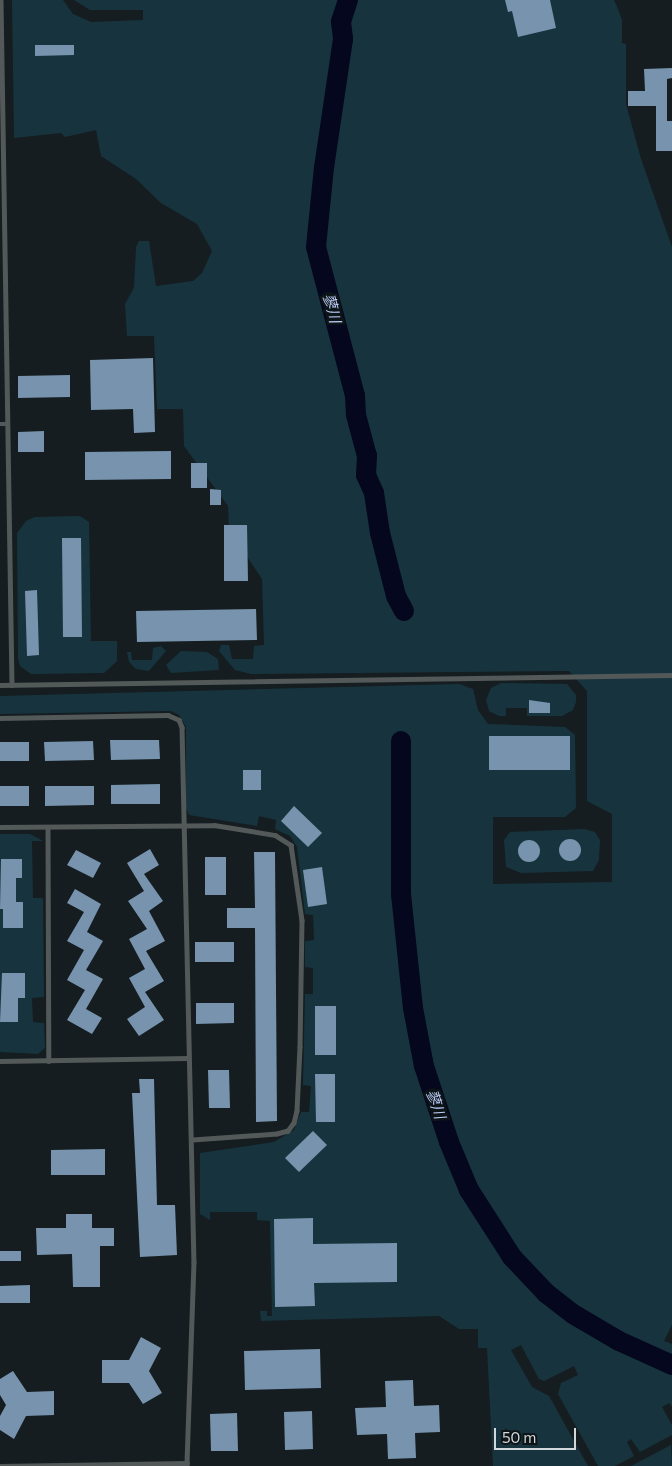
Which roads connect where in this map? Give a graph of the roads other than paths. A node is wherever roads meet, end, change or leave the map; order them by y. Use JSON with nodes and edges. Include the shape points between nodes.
{"nodes":[{"id":1,"x":1,"y":0,"type":"edge"},
{"id":2,"x":0,"y":424,"type":"edge"},
{"id":3,"x":8,"y":424,"type":"junction"},
{"id":4,"x":672,"y":675,"type":"edge"},
{"id":5,"x":12,"y":684,"type":"junction"},
{"id":6,"x":0,"y":685,"type":"edge"},
{"id":7,"x":0,"y":718,"type":"edge"},
{"id":8,"x":184,"y":824,"type":"junction"},
{"id":9,"x":0,"y":827,"type":"edge"},
{"id":10,"x":48,"y":827,"type":"junction"},
{"id":11,"x":188,"y":1058,"type":"junction"},
{"id":12,"x":0,"y":1061,"type":"edge"},
{"id":13,"x":49,"y":1061,"type":"junction"},
{"id":14,"x":193,"y":1140,"type":"junction"},
{"id":15,"x":187,"y":1464,"type":"edge"},
{"id":16,"x":0,"y":1466,"type":"edge"}],
"edges":[{"from":1,"to":3,"type":"lane"},
{"from":2,"to":3,"type":"lane"},
{"from":3,"to":5,"type":"lane"},
{"from":4,"to":5,"type":"lane"},
{"from":5,"to":6,"type":"lane"},
{"from":7,"to":8,"type":"lane","via":[[174,717],[182,726]]},
{"from":8,"to":10,"type":"lane"},
{"from":8,"to":11,"type":"lane"},
{"from":8,"to":14,"type":"lane","via":[[264,832],[285,839],[294,853],[302,905],[300,1047],[294,1123],[288,1131],[277,1134]]},
{"from":9,"to":10,"type":"lane"},
{"from":10,"to":13,"type":"lane"},
{"from":11,"to":13,"type":"lane"},
{"from":11,"to":14,"type":"lane","via":[[192,1076]]},
{"from":12,"to":13,"type":"lane"},
{"from":14,"to":15,"type":"lane","via":[[194,1305]]},
{"from":15,"to":16,"type":"lane"}]}
